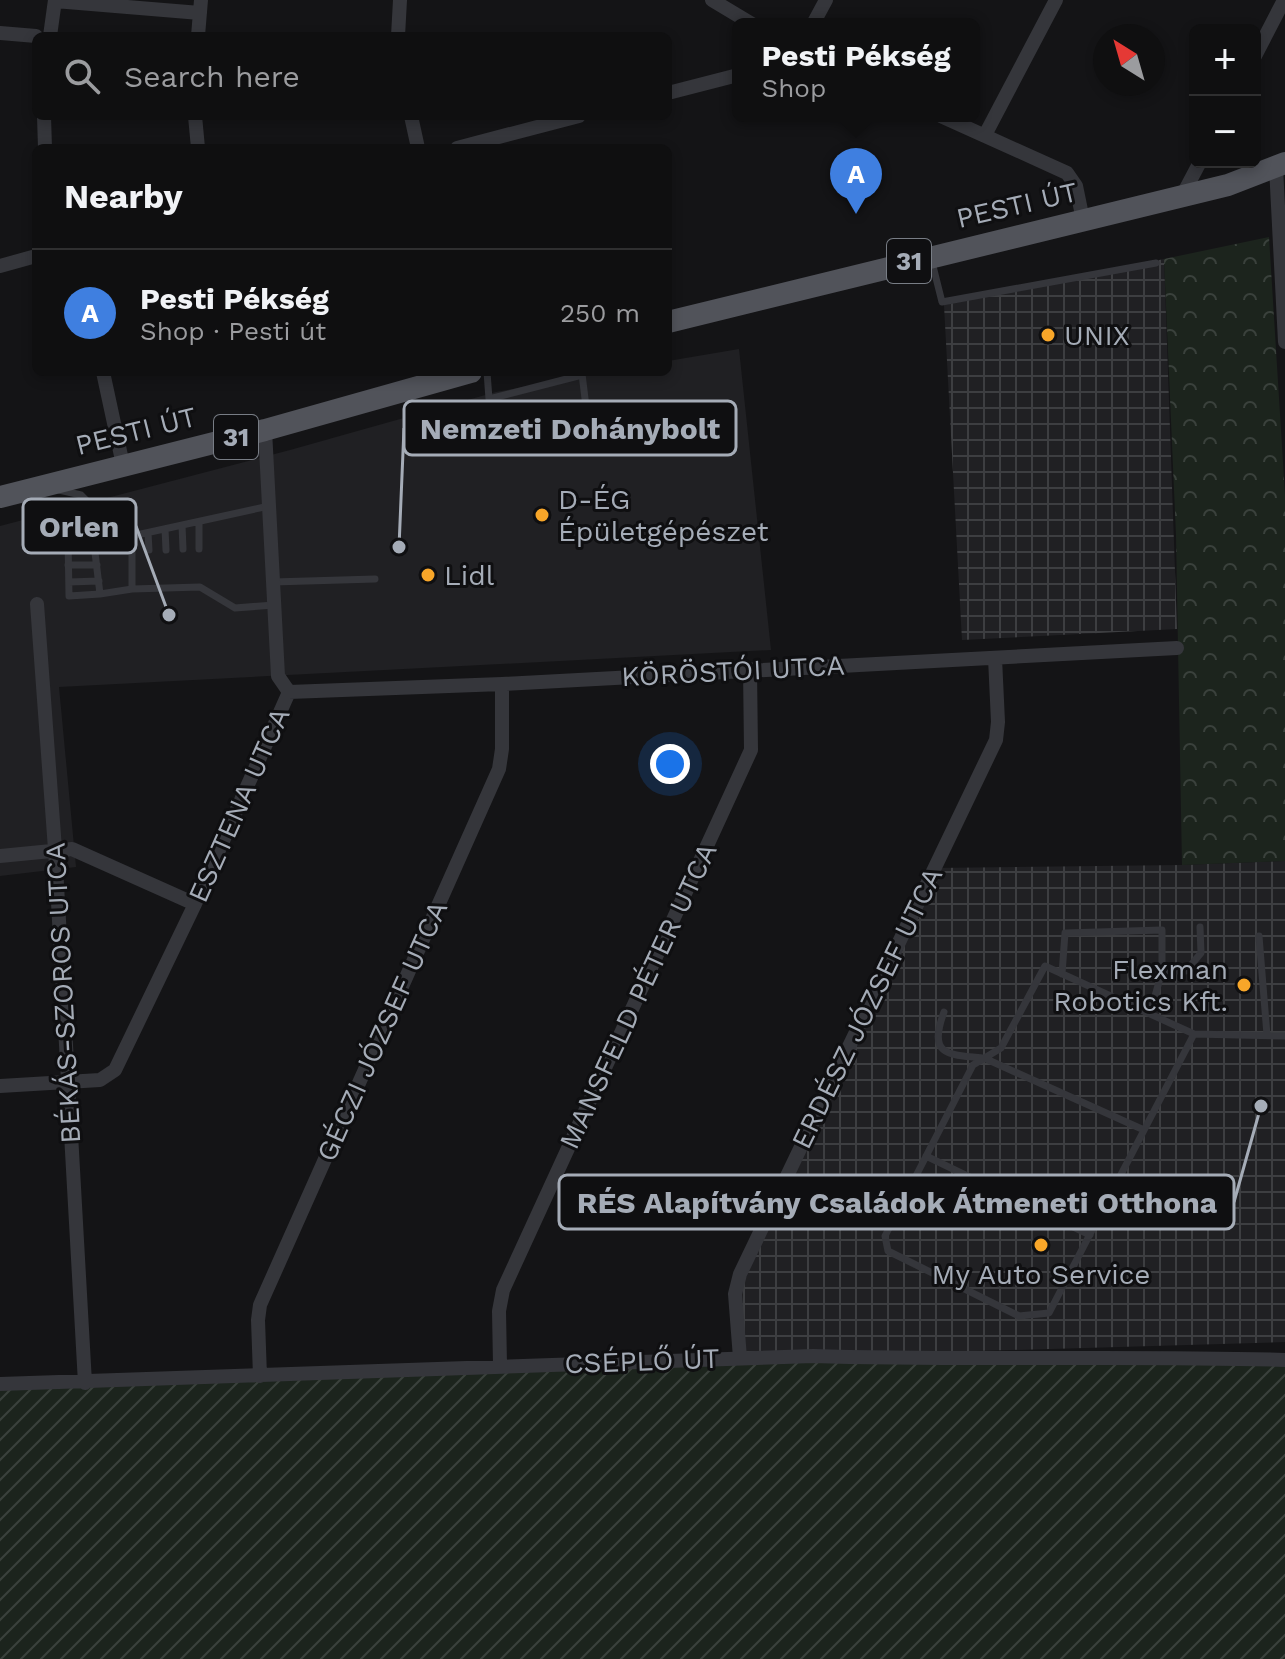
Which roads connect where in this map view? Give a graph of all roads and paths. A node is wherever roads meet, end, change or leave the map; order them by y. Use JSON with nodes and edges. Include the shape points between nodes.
{"nodes":[{"id":1,"x":55,"y":0,"type":"edge"},
{"id":2,"x":400,"y":0,"type":"edge"},
{"id":3,"x":712,"y":0,"type":"edge"},
{"id":4,"x":826,"y":0,"type":"edge"},
{"id":5,"x":1056,"y":0,"type":"edge"},
{"id":6,"x":1284,"y":0,"type":"edge"},
{"id":7,"x":201,"y":6,"type":"edge"},
{"id":8,"x":742,"y":18,"type":"edge"},
{"id":9,"x":816,"y":18,"type":"edge"},
{"id":10,"x":51,"y":32,"type":"edge"},
{"id":11,"x":198,"y":32,"type":"edge"},
{"id":12,"x":398,"y":32,"type":"edge"},
{"id":13,"x":0,"y":33,"type":"edge"},
{"id":14,"x":32,"y":36,"type":"edge"},
{"id":15,"x":1261,"y":44,"type":"edge"},
{"id":16,"x":732,"y":77,"type":"edge"},
{"id":17,"x":672,"y":92,"type":"edge"},
{"id":18,"x":44,"y":120,"type":"edge"},
{"id":19,"x":195,"y":120,"type":"edge"},
{"id":20,"x":412,"y":120,"type":"edge"},
{"id":21,"x":564,"y":120,"type":"edge"},
{"id":22,"x":955,"y":122,"type":"edge"},
{"id":23,"x":985,"y":135,"type":"junction"},
{"id":24,"x":45,"y":144,"type":"edge"},
{"id":25,"x":198,"y":144,"type":"edge"},
{"id":26,"x":417,"y":144,"type":"edge"},
{"id":27,"x":472,"y":144,"type":"edge"},
{"id":28,"x":1280,"y":165,"type":"edge"},
{"id":29,"x":1197,"y":168,"type":"edge"},
{"id":30,"x":1182,"y":196,"type":"junction"},
{"id":31,"x":1083,"y":220,"type":"junction"},
{"id":32,"x":1282,"y":237,"type":"edge"},
{"id":33,"x":931,"y":256,"type":"junction"},
{"id":34,"x":32,"y":257,"type":"edge"},
{"id":35,"x":1156,"y":263,"type":"dead end"},
{"id":36,"x":0,"y":266,"type":"edge"},
{"id":37,"x":672,"y":321,"type":"edge"},
{"id":38,"x":1285,"y":342,"type":"edge"},
{"id":39,"x":104,"y":376,"type":"edge"},
{"id":40,"x":457,"y":376,"type":"edge"},
{"id":41,"x":487,"y":376,"type":"edge"},
{"id":42,"x":575,"y":376,"type":"edge"},
{"id":43,"x":582,"y":376,"type":"edge"},
{"id":44,"x":588,"y":423,"type":"dead end"},
{"id":45,"x":265,"y":430,"type":"junction"},
{"id":46,"x":123,"y":465,"type":"junction"},
{"id":47,"x":42,"y":486,"type":"junction"},
{"id":48,"x":0,"y":497,"type":"edge"},
{"id":49,"x":269,"y":506,"type":"junction"},
{"id":50,"x":199,"y":522,"type":"junction"},
{"id":51,"x":182,"y":525,"type":"junction"},
{"id":52,"x":165,"y":529,"type":"junction"},
{"id":53,"x":148,"y":533,"type":"junction"},
{"id":54,"x":132,"y":536,"type":"junction"},
{"id":55,"x":95,"y":549,"type":"junction"},
{"id":56,"x":183,"y":549,"type":"dead end"},
{"id":57,"x":199,"y":549,"type":"dead end"},
{"id":58,"x":68,"y":550,"type":"junction"},
{"id":59,"x":149,"y":550,"type":"dead end"},
{"id":60,"x":166,"y":550,"type":"dead end"},
{"id":61,"x":68,"y":565,"type":"junction"},
{"id":62,"x":97,"y":565,"type":"junction"},
{"id":63,"x":200,"y":576,"type":"dead end"},
{"id":64,"x":166,"y":577,"type":"dead end"},
{"id":65,"x":183,"y":577,"type":"dead end"},
{"id":66,"x":149,"y":578,"type":"dead end"},
{"id":67,"x":375,"y":579,"type":"dead end"},
{"id":68,"x":99,"y":581,"type":"junction"},
{"id":69,"x":69,"y":582,"type":"junction"},
{"id":70,"x":273,"y":582,"type":"junction"},
{"id":71,"x":200,"y":587,"type":"junction"},
{"id":72,"x":167,"y":588,"type":"junction"},
{"id":73,"x":183,"y":588,"type":"junction"},
{"id":74,"x":132,"y":589,"type":"junction"},
{"id":75,"x":150,"y":589,"type":"junction"},
{"id":76,"x":100,"y":594,"type":"junction"},
{"id":77,"x":37,"y":604,"type":"dead end"},
{"id":78,"x":274,"y":605,"type":"junction"},
{"id":79,"x":1177,"y":648,"type":"dead end"},
{"id":80,"x":995,"y":658,"type":"junction"},
{"id":81,"x":750,"y":669,"type":"junction"},
{"id":82,"x":502,"y":684,"type":"junction"},
{"id":83,"x":289,"y":692,"type":"junction"},
{"id":84,"x":55,"y":849,"type":"junction"},
{"id":85,"x":0,"y":856,"type":"edge"},
{"id":86,"x":195,"y":904,"type":"junction"},
{"id":87,"x":1200,"y":927,"type":"dead end"},
{"id":88,"x":1259,"y":936,"type":"dead end"},
{"id":89,"x":1162,"y":971,"type":"junction"},
{"id":90,"x":1062,"y":974,"type":"junction"},
{"id":91,"x":944,"y":1012,"type":"dead end"},
{"id":92,"x":1150,"y":1014,"type":"junction"},
{"id":93,"x":1194,"y":1034,"type":"junction"},
{"id":94,"x":1267,"y":1035,"type":"junction"},
{"id":95,"x":1285,"y":1036,"type":"edge"},
{"id":96,"x":984,"y":1058,"type":"junction"},
{"id":97,"x":69,"y":1081,"type":"junction"},
{"id":98,"x":0,"y":1086,"type":"edge"},
{"id":99,"x":1144,"y":1130,"type":"junction"},
{"id":100,"x":926,"y":1156,"type":"junction"},
{"id":101,"x":1090,"y":1235,"type":"junction"},
{"id":102,"x":740,"y":1358,"type":"junction"},
{"id":103,"x":1285,"y":1360,"type":"edge"},
{"id":104,"x":500,"y":1365,"type":"junction"},
{"id":105,"x":260,"y":1376,"type":"junction"},
{"id":106,"x":85,"y":1383,"type":"junction"},
{"id":107,"x":0,"y":1384,"type":"edge"}],
"edges":[{"from":1,"to":7,"type":"street"},
{"from":1,"to":10,"type":"street"},
{"from":2,"to":12,"type":"street"},
{"from":3,"to":8,"type":"street"},
{"from":4,"to":9,"type":"street"},
{"from":5,"to":23,"type":"street"},
{"from":6,"to":15,"type":"street"},
{"from":7,"to":11,"type":"street"},
{"from":13,"to":14,"type":"street"},
{"from":16,"to":17,"type":"street"},
{"from":18,"to":24,"type":"street"},
{"from":19,"to":25,"type":"street"},
{"from":20,"to":26,"type":"street"},
{"from":21,"to":27,"type":"street"},
{"from":22,"to":23,"type":"street"},
{"from":23,"to":31,"type":"street","via":[[1067,173],[1076,186]]},
{"from":28,"to":30,"type":"main road","name":"PESTI ÚT","number":"31"},
{"from":28,"to":32,"type":"street"},
{"from":29,"to":30,"type":"street"},
{"from":30,"to":31,"type":"main road","name":"PESTI ÚT","number":"31"},
{"from":31,"to":33,"type":"main road","name":"PESTI ÚT","number":"31"},
{"from":32,"to":38,"type":"street"},
{"from":33,"to":35,"type":"lane","via":[[942,302]]},
{"from":33,"to":37,"type":"main road","name":"PESTI ÚT","number":"31"},
{"from":34,"to":36,"type":"street"},
{"from":39,"to":46,"type":"street"},
{"from":40,"to":45,"type":"main road","name":"PESTI ÚT","number":"31"},
{"from":41,"to":42,"type":"lane","via":[[489,399]]},
{"from":43,"to":44,"type":"lane"},
{"from":45,"to":46,"type":"main road","name":"PESTI ÚT","number":"31"},
{"from":45,"to":49,"type":"street","name":"ESZTENA UTCA"},
{"from":46,"to":47,"type":"main road","name":"PESTI ÚT","number":"31"},
{"from":47,"to":48,"type":"main road","name":"PESTI ÚT","number":"31"},
{"from":47,"to":54,"type":"lane","via":[[81,495],[111,525]]},
{"from":49,"to":50,"type":"lane"},
{"from":49,"to":70,"type":"street","name":"ESZTENA UTCA"},
{"from":50,"to":51,"type":"lane"},
{"from":50,"to":57,"type":"lane"},
{"from":51,"to":52,"type":"lane"},
{"from":51,"to":56,"type":"lane"},
{"from":52,"to":53,"type":"lane"},
{"from":52,"to":60,"type":"lane"},
{"from":53,"to":54,"type":"lane"},
{"from":53,"to":59,"type":"lane"},
{"from":54,"to":74,"type":"lane"},
{"from":55,"to":58,"type":"lane"},
{"from":55,"to":58,"type":"lane","via":[[93,536],[80,536],[68,537]]},
{"from":55,"to":62,"type":"lane"},
{"from":58,"to":61,"type":"lane"},
{"from":61,"to":62,"type":"lane"},
{"from":61,"to":69,"type":"lane"},
{"from":62,"to":68,"type":"lane"},
{"from":63,"to":71,"type":"lane"},
{"from":64,"to":72,"type":"lane"},
{"from":65,"to":73,"type":"lane"},
{"from":66,"to":75,"type":"lane"},
{"from":67,"to":70,"type":"lane"},
{"from":68,"to":69,"type":"lane"},
{"from":68,"to":76,"type":"lane"},
{"from":69,"to":76,"type":"lane","via":[[69,596]]},
{"from":70,"to":78,"type":"street","name":"ESZTENA UTCA"},
{"from":71,"to":73,"type":"lane"},
{"from":71,"to":78,"type":"lane","via":[[235,608]]},
{"from":72,"to":73,"type":"lane"},
{"from":72,"to":75,"type":"lane"},
{"from":74,"to":75,"type":"lane"},
{"from":74,"to":76,"type":"lane"},
{"from":77,"to":84,"type":"street","name":"BÉKÁS-SZOROS UTCA"},
{"from":78,"to":83,"type":"street","name":"ESZTENA UTCA","via":[[278,676]]},
{"from":79,"to":80,"type":"street","name":"KÖRÖSTÓI UTCA"},
{"from":80,"to":81,"type":"street","name":"KÖRÖSTÓI UTCA"},
{"from":80,"to":102,"type":"street","name":"ERDÉSZ JÓZSEF UTCA","via":[[996,740],[740,1274],[735,1294]]},
{"from":81,"to":82,"type":"street","name":"KÖRÖSTÓI UTCA"},
{"from":81,"to":104,"type":"street","name":"MANSFELD PÉTER UTCA","via":[[751,750],[503,1290]]},
{"from":82,"to":83,"type":"street","name":"KÖRÖSTÓI UTCA"},
{"from":82,"to":105,"type":"street","name":"GÉCZI JÓZSEF UTCA","via":[[499,769],[260,1305]]},
{"from":83,"to":86,"type":"street","name":"ESZTENA UTCA"},
{"from":84,"to":85,"type":"street"},
{"from":84,"to":86,"type":"street","via":[[72,849]]},
{"from":84,"to":97,"type":"street","name":"BÉKÁS-SZOROS UTCA"},
{"from":86,"to":97,"type":"street","name":"ESZTENA UTCA","via":[[115,1070],[100,1080]]},
{"from":87,"to":89,"type":"lane","via":[[1201,953],[1196,961],[1186,971]]},
{"from":88,"to":94,"type":"lane"},
{"from":89,"to":90,"type":"lane","via":[[1162,930],[1065,933]]},
{"from":89,"to":92,"type":"lane"},
{"from":90,"to":92,"type":"lane"},
{"from":90,"to":96,"type":"lane","via":[[1045,966],[1001,1048]]},
{"from":91,"to":96,"type":"lane","via":[[936,1033],[944,1051]]},
{"from":92,"to":93,"type":"lane"},
{"from":93,"to":94,"type":"lane"},
{"from":93,"to":99,"type":"lane"},
{"from":94,"to":95,"type":"lane"},
{"from":96,"to":99,"type":"lane"},
{"from":96,"to":100,"type":"lane","via":[[973,1065]]},
{"from":97,"to":98,"type":"street","name":"ESZTENA UTCA"},
{"from":97,"to":106,"type":"street","name":"BÉKÁS-SZOROS UTCA"},
{"from":99,"to":101,"type":"lane"},
{"from":100,"to":101,"type":"lane"},
{"from":100,"to":101,"type":"lane","via":[[885,1236],[888,1251],[1019,1316],[1049,1313]]},
{"from":102,"to":103,"type":"street","name":"CSÉPLŐ ÚT"},
{"from":102,"to":104,"type":"street","name":"CSÉPLŐ ÚT"},
{"from":104,"to":105,"type":"street","name":"CSÉPLŐ ÚT"},
{"from":105,"to":106,"type":"street","name":"CSÉPLŐ ÚT"},
{"from":106,"to":107,"type":"street","name":"CSÉPLŐ ÚT"}]}
